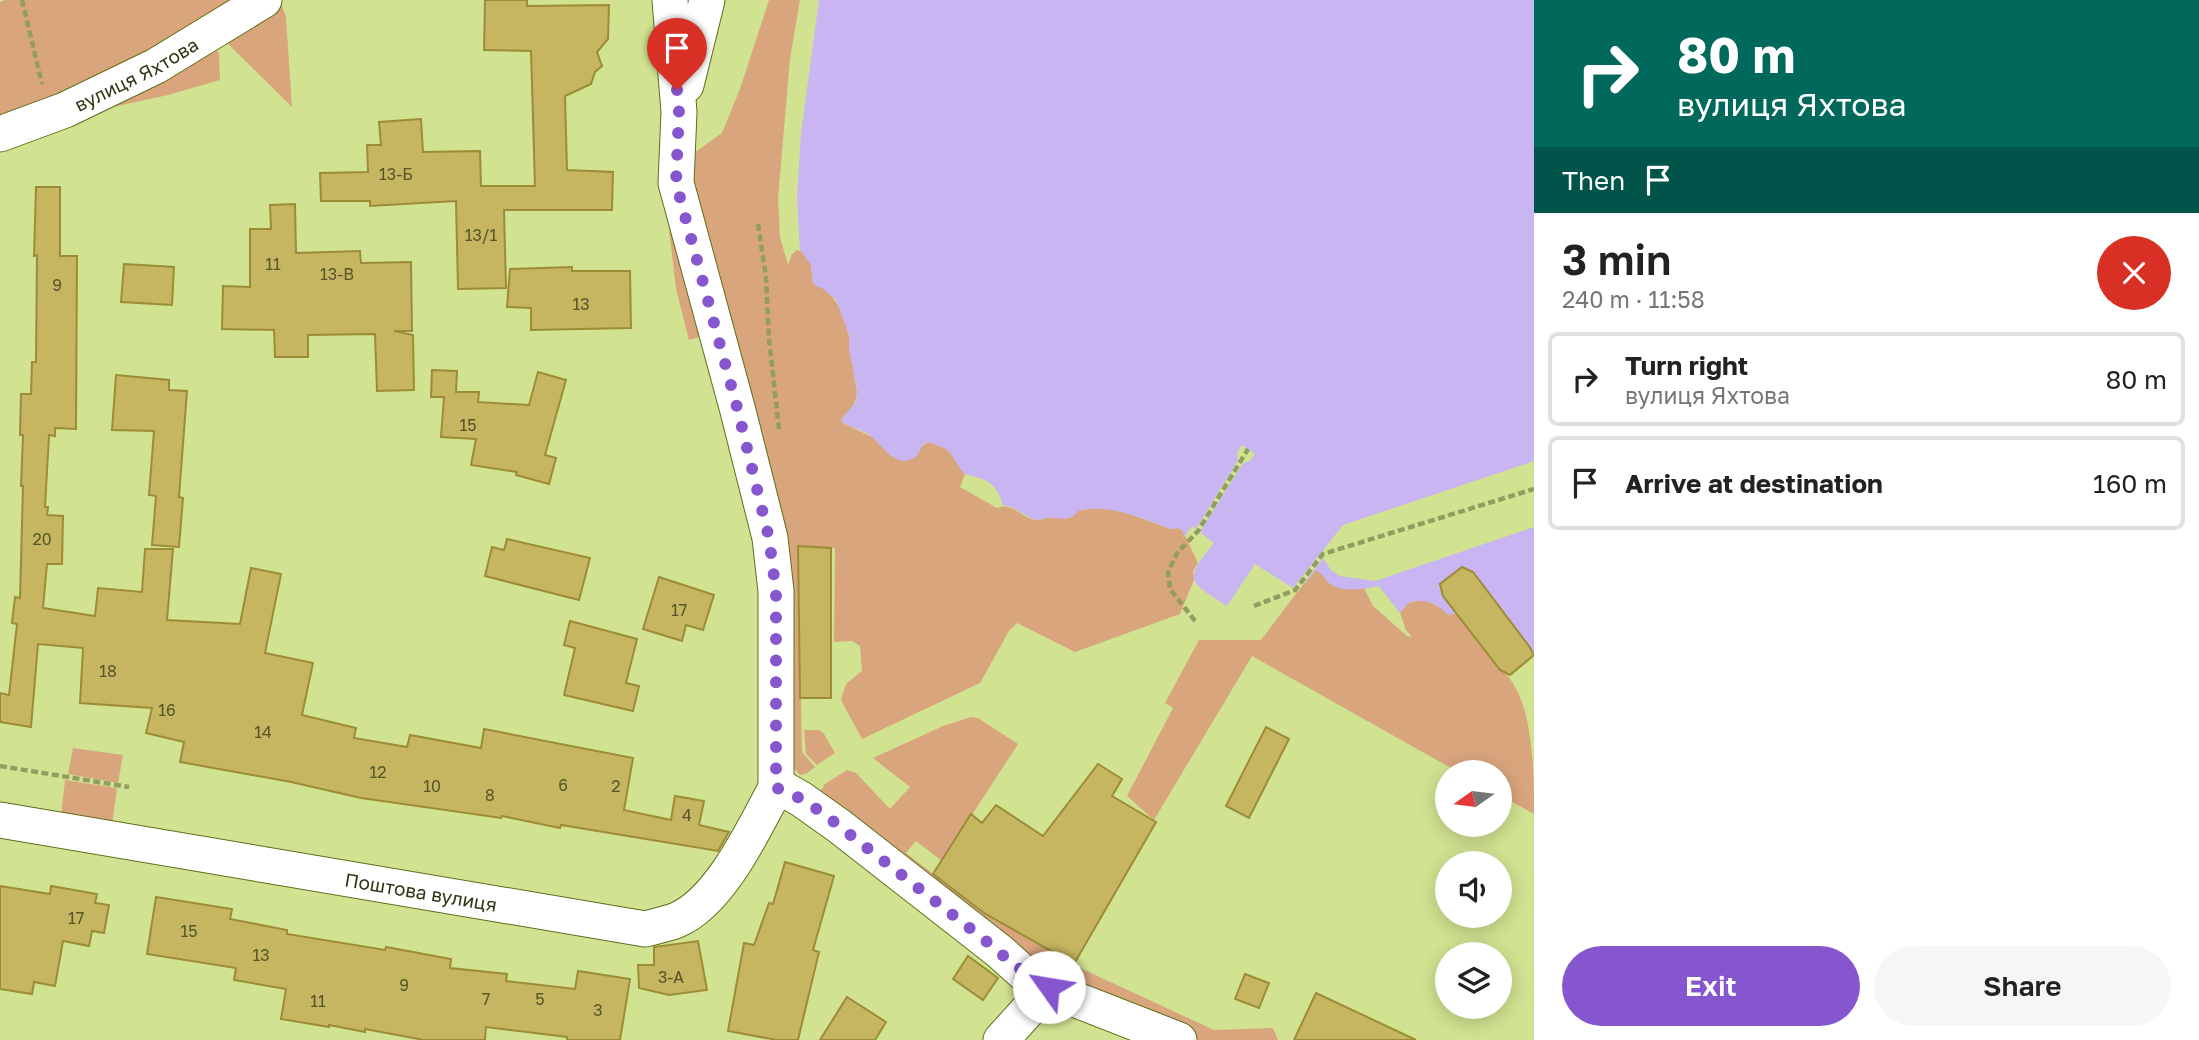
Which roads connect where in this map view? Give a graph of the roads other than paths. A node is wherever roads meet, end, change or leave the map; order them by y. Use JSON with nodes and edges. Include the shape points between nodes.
{"nodes":[{"id":1,"x":264,"y":0,"type":"edge"},
{"id":2,"x":670,"y":0,"type":"edge"},
{"id":3,"x":708,"y":0,"type":"edge"},
{"id":4,"x":679,"y":112,"type":"junction"},
{"id":5,"x":0,"y":134,"type":"edge"},
{"id":6,"x":776,"y":788,"type":"junction"},
{"id":7,"x":0,"y":820,"type":"edge"},
{"id":8,"x":1049,"y":987,"type":"junction"},
{"id":9,"x":1001,"y":1040,"type":"edge"},
{"id":10,"x":1179,"y":1040,"type":"edge"}],
"edges":[{"from":1,"to":5,"type":"street","name":"вулиця Яхтова","via":[[156,66],[83,102]]},
{"from":2,"to":4,"type":"street"},
{"from":3,"to":4,"type":"street"},
{"from":4,"to":6,"type":"street","via":[[676,183],[769,538],[776,592]]},
{"from":6,"to":7,"type":"street","name":"Поштова вулиця","via":[[730,871],[703,901],[678,920],[645,929]]},
{"from":6,"to":8,"type":"street","via":[[839,826],[1028,977]]},
{"from":8,"to":9,"type":"street"},
{"from":8,"to":10,"type":"street"}]}
